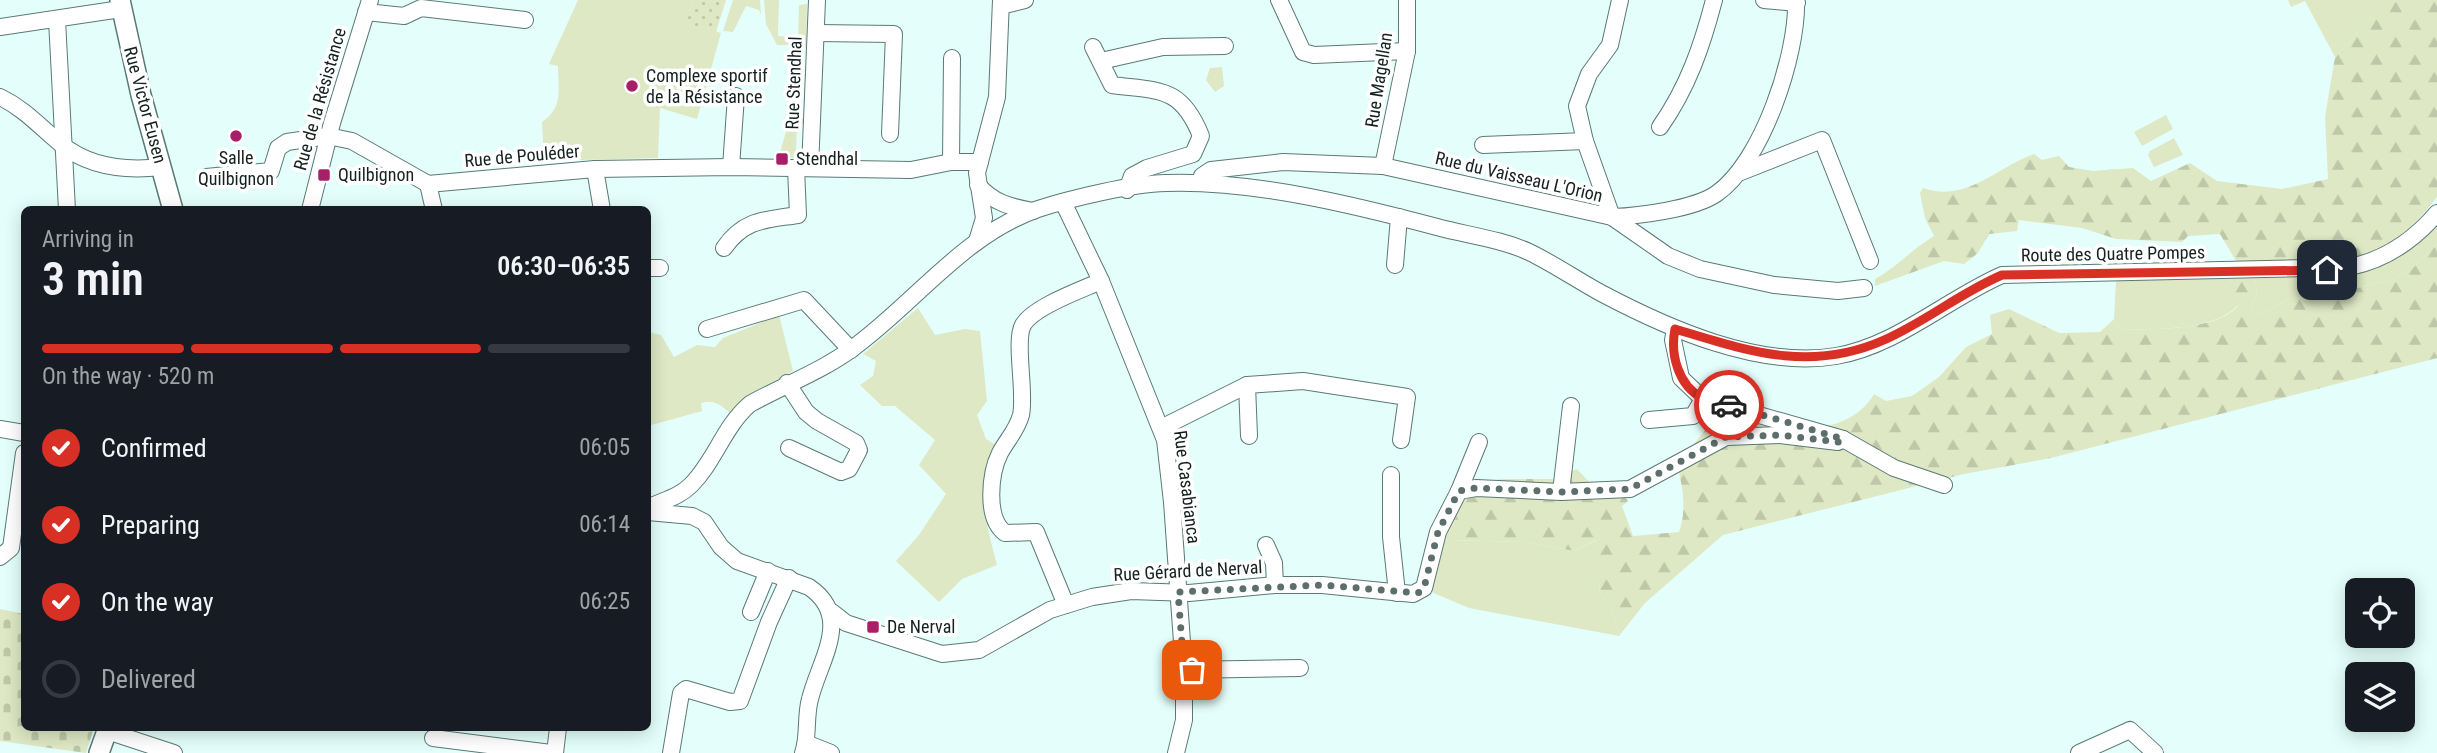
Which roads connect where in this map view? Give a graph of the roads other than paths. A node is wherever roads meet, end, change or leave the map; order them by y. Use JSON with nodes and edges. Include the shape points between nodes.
{"nodes":[{"id":1,"x":817,"y":0,"type":"edge"},
{"id":2,"x":1026,"y":0,"type":"edge"},
{"id":3,"x":1279,"y":0,"type":"edge"},
{"id":4,"x":1407,"y":0,"type":"edge"},
{"id":5,"x":1620,"y":0,"type":"edge"},
{"id":6,"x":1714,"y":0,"type":"edge"},
{"id":7,"x":1764,"y":0,"type":"edge"},
{"id":8,"x":1796,"y":1,"type":"edge"},
{"id":9,"x":1001,"y":3,"type":"edge"},
{"id":10,"x":117,"y":5,"type":"edge"},
{"id":11,"x":368,"y":6,"type":"edge"},
{"id":12,"x":525,"y":19,"type":"dead end"},
{"id":13,"x":57,"y":20,"type":"junction"},
{"id":14,"x":0,"y":27,"type":"edge"},
{"id":15,"x":816,"y":33,"type":"junction"},
{"id":16,"x":1226,"y":46,"type":"dead end"},
{"id":17,"x":1407,"y":51,"type":"junction"},
{"id":18,"x":952,"y":58,"type":"dead end"},
{"id":19,"x":736,"y":96,"type":"dead end"},
{"id":20,"x":0,"y":97,"type":"edge"},
{"id":21,"x":1660,"y":127,"type":"dead end"},
{"id":22,"x":890,"y":134,"type":"dead end"},
{"id":23,"x":1762,"y":135,"type":"junction"},
{"id":24,"x":328,"y":136,"type":"junction"},
{"id":25,"x":1585,"y":141,"type":"junction"},
{"id":26,"x":1483,"y":145,"type":"dead end"},
{"id":27,"x":64,"y":146,"type":"junction"},
{"id":28,"x":1775,"y":160,"type":"junction"},
{"id":29,"x":951,"y":162,"type":"junction"},
{"id":30,"x":980,"y":162,"type":"junction"},
{"id":31,"x":1383,"y":166,"type":"junction"},
{"id":32,"x":161,"y":167,"type":"junction"},
{"id":33,"x":731,"y":167,"type":"junction"},
{"id":34,"x":803,"y":168,"type":"junction"},
{"id":35,"x":595,"y":169,"type":"junction"},
{"id":36,"x":1741,"y":172,"type":"junction"},
{"id":37,"x":206,"y":177,"type":"dead end"},
{"id":38,"x":1200,"y":183,"type":"junction"},
{"id":39,"x":428,"y":184,"type":"junction"},
{"id":40,"x":978,"y":185,"type":"junction"},
{"id":41,"x":1127,"y":190,"type":"junction"},
{"id":42,"x":1063,"y":202,"type":"junction"},
{"id":43,"x":66,"y":206,"type":"edge"},
{"id":44,"x":172,"y":206,"type":"edge"},
{"id":45,"x":311,"y":206,"type":"edge"},
{"id":46,"x":433,"y":206,"type":"edge"},
{"id":47,"x":601,"y":206,"type":"edge"},
{"id":48,"x":1033,"y":211,"type":"junction"},
{"id":49,"x":2437,"y":212,"type":"edge"},
{"id":50,"x":1399,"y":217,"type":"junction"},
{"id":51,"x":1612,"y":217,"type":"junction"},
{"id":52,"x":977,"y":242,"type":"junction"},
{"id":53,"x":724,"y":248,"type":"dead end"},
{"id":54,"x":1870,"y":261,"type":"dead end"},
{"id":55,"x":1395,"y":265,"type":"dead end"},
{"id":56,"x":1101,"y":281,"type":"junction"},
{"id":57,"x":1864,"y":288,"type":"dead end"},
{"id":58,"x":707,"y":329,"type":"dead end"},
{"id":59,"x":1675,"y":329,"type":"junction"},
{"id":60,"x":851,"y":350,"type":"junction"},
{"id":61,"x":787,"y":383,"type":"junction"},
{"id":62,"x":1247,"y":385,"type":"junction"},
{"id":63,"x":1703,"y":399,"type":"junction"},
{"id":64,"x":1571,"y":406,"type":"dead end"},
{"id":65,"x":1649,"y":420,"type":"dead end"},
{"id":66,"x":1161,"y":428,"type":"junction"},
{"id":67,"x":0,"y":429,"type":"edge"},
{"id":68,"x":21,"y":432,"type":"edge"},
{"id":69,"x":1250,"y":436,"type":"dead end"},
{"id":70,"x":1843,"y":439,"type":"junction"},
{"id":71,"x":1401,"y":440,"type":"dead end"},
{"id":72,"x":1479,"y":442,"type":"dead end"},
{"id":73,"x":789,"y":448,"type":"dead end"},
{"id":74,"x":1391,"y":475,"type":"dead end"},
{"id":75,"x":21,"y":484,"type":"edge"},
{"id":76,"x":1944,"y":485,"type":"dead end"},
{"id":77,"x":1459,"y":491,"type":"junction"},
{"id":78,"x":1561,"y":492,"type":"junction"},
{"id":79,"x":651,"y":509,"type":"edge"},
{"id":80,"x":651,"y":510,"type":"edge"},
{"id":81,"x":1266,"y":545,"type":"dead end"},
{"id":82,"x":4,"y":553,"type":"edge"},
{"id":83,"x":768,"y":571,"type":"junction"},
{"id":84,"x":789,"y":578,"type":"junction"},
{"id":85,"x":1275,"y":585,"type":"junction"},
{"id":86,"x":1178,"y":592,"type":"junction"},
{"id":87,"x":1397,"y":593,"type":"junction"},
{"id":88,"x":1066,"y":605,"type":"junction"},
{"id":89,"x":831,"y":611,"type":"junction"},
{"id":90,"x":751,"y":612,"type":"dead end"},
{"id":91,"x":846,"y":623,"type":"junction"},
{"id":92,"x":830,"y":633,"type":"junction"},
{"id":93,"x":1300,"y":668,"type":"dead end"},
{"id":94,"x":1184,"y":670,"type":"junction"},
{"id":95,"x":107,"y":731,"type":"edge"},
{"id":96,"x":114,"y":731,"type":"edge"},
{"id":97,"x":557,"y":731,"type":"edge"},
{"id":98,"x":433,"y":740,"type":"edge"},
{"id":99,"x":805,"y":748,"type":"edge"},
{"id":100,"x":99,"y":753,"type":"edge"},
{"id":101,"x":174,"y":753,"type":"edge"},
{"id":102,"x":553,"y":753,"type":"edge"},
{"id":103,"x":671,"y":753,"type":"edge"},
{"id":104,"x":831,"y":753,"type":"edge"},
{"id":105,"x":1176,"y":753,"type":"edge"},
{"id":106,"x":2079,"y":753,"type":"edge"},
{"id":107,"x":2155,"y":753,"type":"edge"}],
"edges":[{"from":1,"to":15,"type":"street","name":"Rue Stendhal"},
{"from":2,"to":9,"type":"street"},
{"from":3,"to":17,"type":"street","via":[[1303,52]]},
{"from":4,"to":17,"type":"street","name":"Rue Magellan"},
{"from":5,"to":25,"type":"street","via":[[1610,45],[1582,88],[1577,106]]},
{"from":6,"to":21,"type":"street","via":[[1695,65]]},
{"from":7,"to":8,"type":"street"},
{"from":8,"to":23,"type":"street","via":[[1785,71]]},
{"from":9,"to":30,"type":"street","via":[[997,97]]},
{"from":10,"to":13,"type":"street"},
{"from":10,"to":32,"type":"main road","name":"Rue Victor Eusen"},
{"from":11,"to":12,"type":"street","via":[[404,16],[421,8]]},
{"from":11,"to":24,"type":"street","name":"Rue de la Résistance"},
{"from":13,"to":14,"type":"street"},
{"from":13,"to":27,"type":"street"},
{"from":15,"to":22,"type":"street","via":[[894,34]]},
{"from":15,"to":34,"type":"street","name":"Rue Stendhal"},
{"from":16,"to":41,"type":"street","via":[[1097,54],[1112,85],[1154,88],[1177,98],[1192,114],[1201,136],[1193,154],[1139,172],[1132,176]]},
{"from":17,"to":31,"type":"street","name":"Rue Magellan"},
{"from":18,"to":29,"type":"street"},
{"from":19,"to":33,"type":"street"},
{"from":20,"to":27,"type":"street","via":[[21,107]]},
{"from":23,"to":28,"type":"street"},
{"from":23,"to":36,"type":"street"},
{"from":24,"to":37,"type":"street","via":[[287,142],[278,148],[271,171]]},
{"from":24,"to":39,"type":"street","via":[[352,141]]},
{"from":24,"to":45,"type":"street","name":"Rue de la Résistance"},
{"from":25,"to":26,"type":"street"},
{"from":25,"to":51,"type":"street"},
{"from":27,"to":32,"type":"street","via":[[117,168]]},
{"from":27,"to":43,"type":"street"},
{"from":28,"to":36,"type":"street"},
{"from":28,"to":54,"type":"street","via":[[1822,140]]},
{"from":29,"to":30,"type":"street","name":"Rue de Pouléder"},
{"from":29,"to":34,"type":"street","name":"Rue de Pouléder","via":[[912,170]]},
{"from":30,"to":40,"type":"street"},
{"from":31,"to":38,"type":"street","name":"Rue du Vaisseau L'Orion","via":[[1283,162],[1211,170]]},
{"from":31,"to":51,"type":"street","name":"Rue du Vaisseau L'Orion"},
{"from":32,"to":44,"type":"main road","name":"Rue Victor Eusen"},
{"from":33,"to":34,"type":"street","name":"Rue de Pouléder"},
{"from":33,"to":35,"type":"street","name":"Rue de Pouléder"},
{"from":34,"to":53,"type":"street","name":"Rue Stendhal","via":[[798,215],[756,221],[736,232]]},
{"from":35,"to":39,"type":"street","name":"Rue de Pouléder"},
{"from":35,"to":47,"type":"street"},
{"from":36,"to":51,"type":"street","via":[[1715,195],[1679,207]]},
{"from":38,"to":41,"type":"street","name":"Route des Quatre Pompes","via":[[1162,183]]},
{"from":38,"to":50,"type":"street","name":"Route des Quatre Pompes"},
{"from":39,"to":46,"type":"street"},
{"from":40,"to":48,"type":"street","via":[[1002,203]]},
{"from":40,"to":52,"type":"street","via":[[984,218]]},
{"from":41,"to":42,"type":"street","name":"Route des Quatre Pompes"},
{"from":42,"to":48,"type":"street","name":"Route des Quatre Pompes"},
{"from":42,"to":56,"type":"street","name":"Rue Casabianca"},
{"from":48,"to":52,"type":"street","name":"Route des Quatre Pompes"},
{"from":49,"to":59,"type":"street","name":"Route des Quatre Pompes","via":[[2391,252],[2350,267],[2002,275],[1885,340],[1838,356],[1797,359],[1741,349]]},
{"from":50,"to":55,"type":"street"},
{"from":50,"to":59,"type":"street","name":"Route des Quatre Pompes","via":[[1527,251]]},
{"from":51,"to":57,"type":"street","name":"Rue du Vaisseau L'Orion","via":[[1668,256],[1700,269],[1774,285],[1838,291]]},
{"from":52,"to":60,"type":"street","name":"Route des Quatre Pompes"},
{"from":56,"to":66,"type":"street","name":"Rue Casabianca"},
{"from":56,"to":88,"type":"street","via":[[1038,311],[1022,327],[1020,418],[994,473],[992,503],[998,526],[1005,533],[1036,532]]},
{"from":58,"to":60,"type":"street","via":[[804,299]]},
{"from":59,"to":63,"type":"street","via":[[1681,378]]},
{"from":60,"to":61,"type":"street","name":"Route des Quatre Pompes"},
{"from":61,"to":73,"type":"street","via":[[806,412],[856,443],[859,450],[849,469],[841,472]]},
{"from":61,"to":79,"type":"street","name":"Route des Quatre Pompes","via":[[739,414],[692,484]]},
{"from":62,"to":66,"type":"street"},
{"from":62,"to":69,"type":"street"},
{"from":62,"to":71,"type":"street","via":[[1303,381],[1407,397]]},
{"from":63,"to":65,"type":"street","via":[[1693,416]]},
{"from":63,"to":70,"type":"street"},
{"from":64,"to":78,"type":"street"},
{"from":66,"to":86,"type":"street","name":"Rue Casabianca"},
{"from":67,"to":68,"type":"street"},
{"from":70,"to":76,"type":"street","via":[[1894,468]]},
{"from":70,"to":78,"type":"street","via":[[1726,437],[1630,489]]},
{"from":72,"to":77,"type":"street"},
{"from":74,"to":87,"type":"street"},
{"from":75,"to":82,"type":"street"},
{"from":77,"to":78,"type":"street"},
{"from":77,"to":87,"type":"street","via":[[1438,532],[1424,588],[1413,594]]},
{"from":80,"to":83,"type":"street","name":"Rue Gérard de Nerval","via":[[704,522],[727,555]]},
{"from":81,"to":85,"type":"street","name":"Rue Gérard de Nerval","via":[[1274,563]]},
{"from":83,"to":84,"type":"street","name":"Rue Gérard de Nerval"},
{"from":83,"to":90,"type":"street"},
{"from":84,"to":89,"type":"street","name":"Rue Gérard de Nerval","via":[[820,595]]},
{"from":84,"to":103,"type":"street","via":[[740,701],[694,690],[681,693]]},
{"from":85,"to":86,"type":"street","name":"Rue Gérard de Nerval"},
{"from":85,"to":87,"type":"street","name":"Rue Gérard de Nerval"},
{"from":86,"to":88,"type":"street","name":"Rue Gérard de Nerval","via":[[1131,591]]},
{"from":86,"to":94,"type":"street","name":"Rue Casabianca"},
{"from":88,"to":91,"type":"street","name":"Rue Gérard de Nerval","via":[[979,650],[957,653],[928,652]]},
{"from":89,"to":91,"type":"street","name":"Rue Gérard de Nerval"},
{"from":89,"to":92,"type":"street"},
{"from":91,"to":92,"type":"street"},
{"from":92,"to":99,"type":"street","via":[[809,700]]},
{"from":93,"to":94,"type":"street"},
{"from":94,"to":105,"type":"street","name":"Rue Casabianca","via":[[1184,720]]},
{"from":95,"to":100,"type":"main road"},
{"from":96,"to":101,"type":"street"},
{"from":97,"to":102,"type":"street"},
{"from":98,"to":102,"type":"street"},
{"from":99,"to":104,"type":"street"},
{"from":106,"to":107,"type":"street","via":[[2130,730]]}]}
